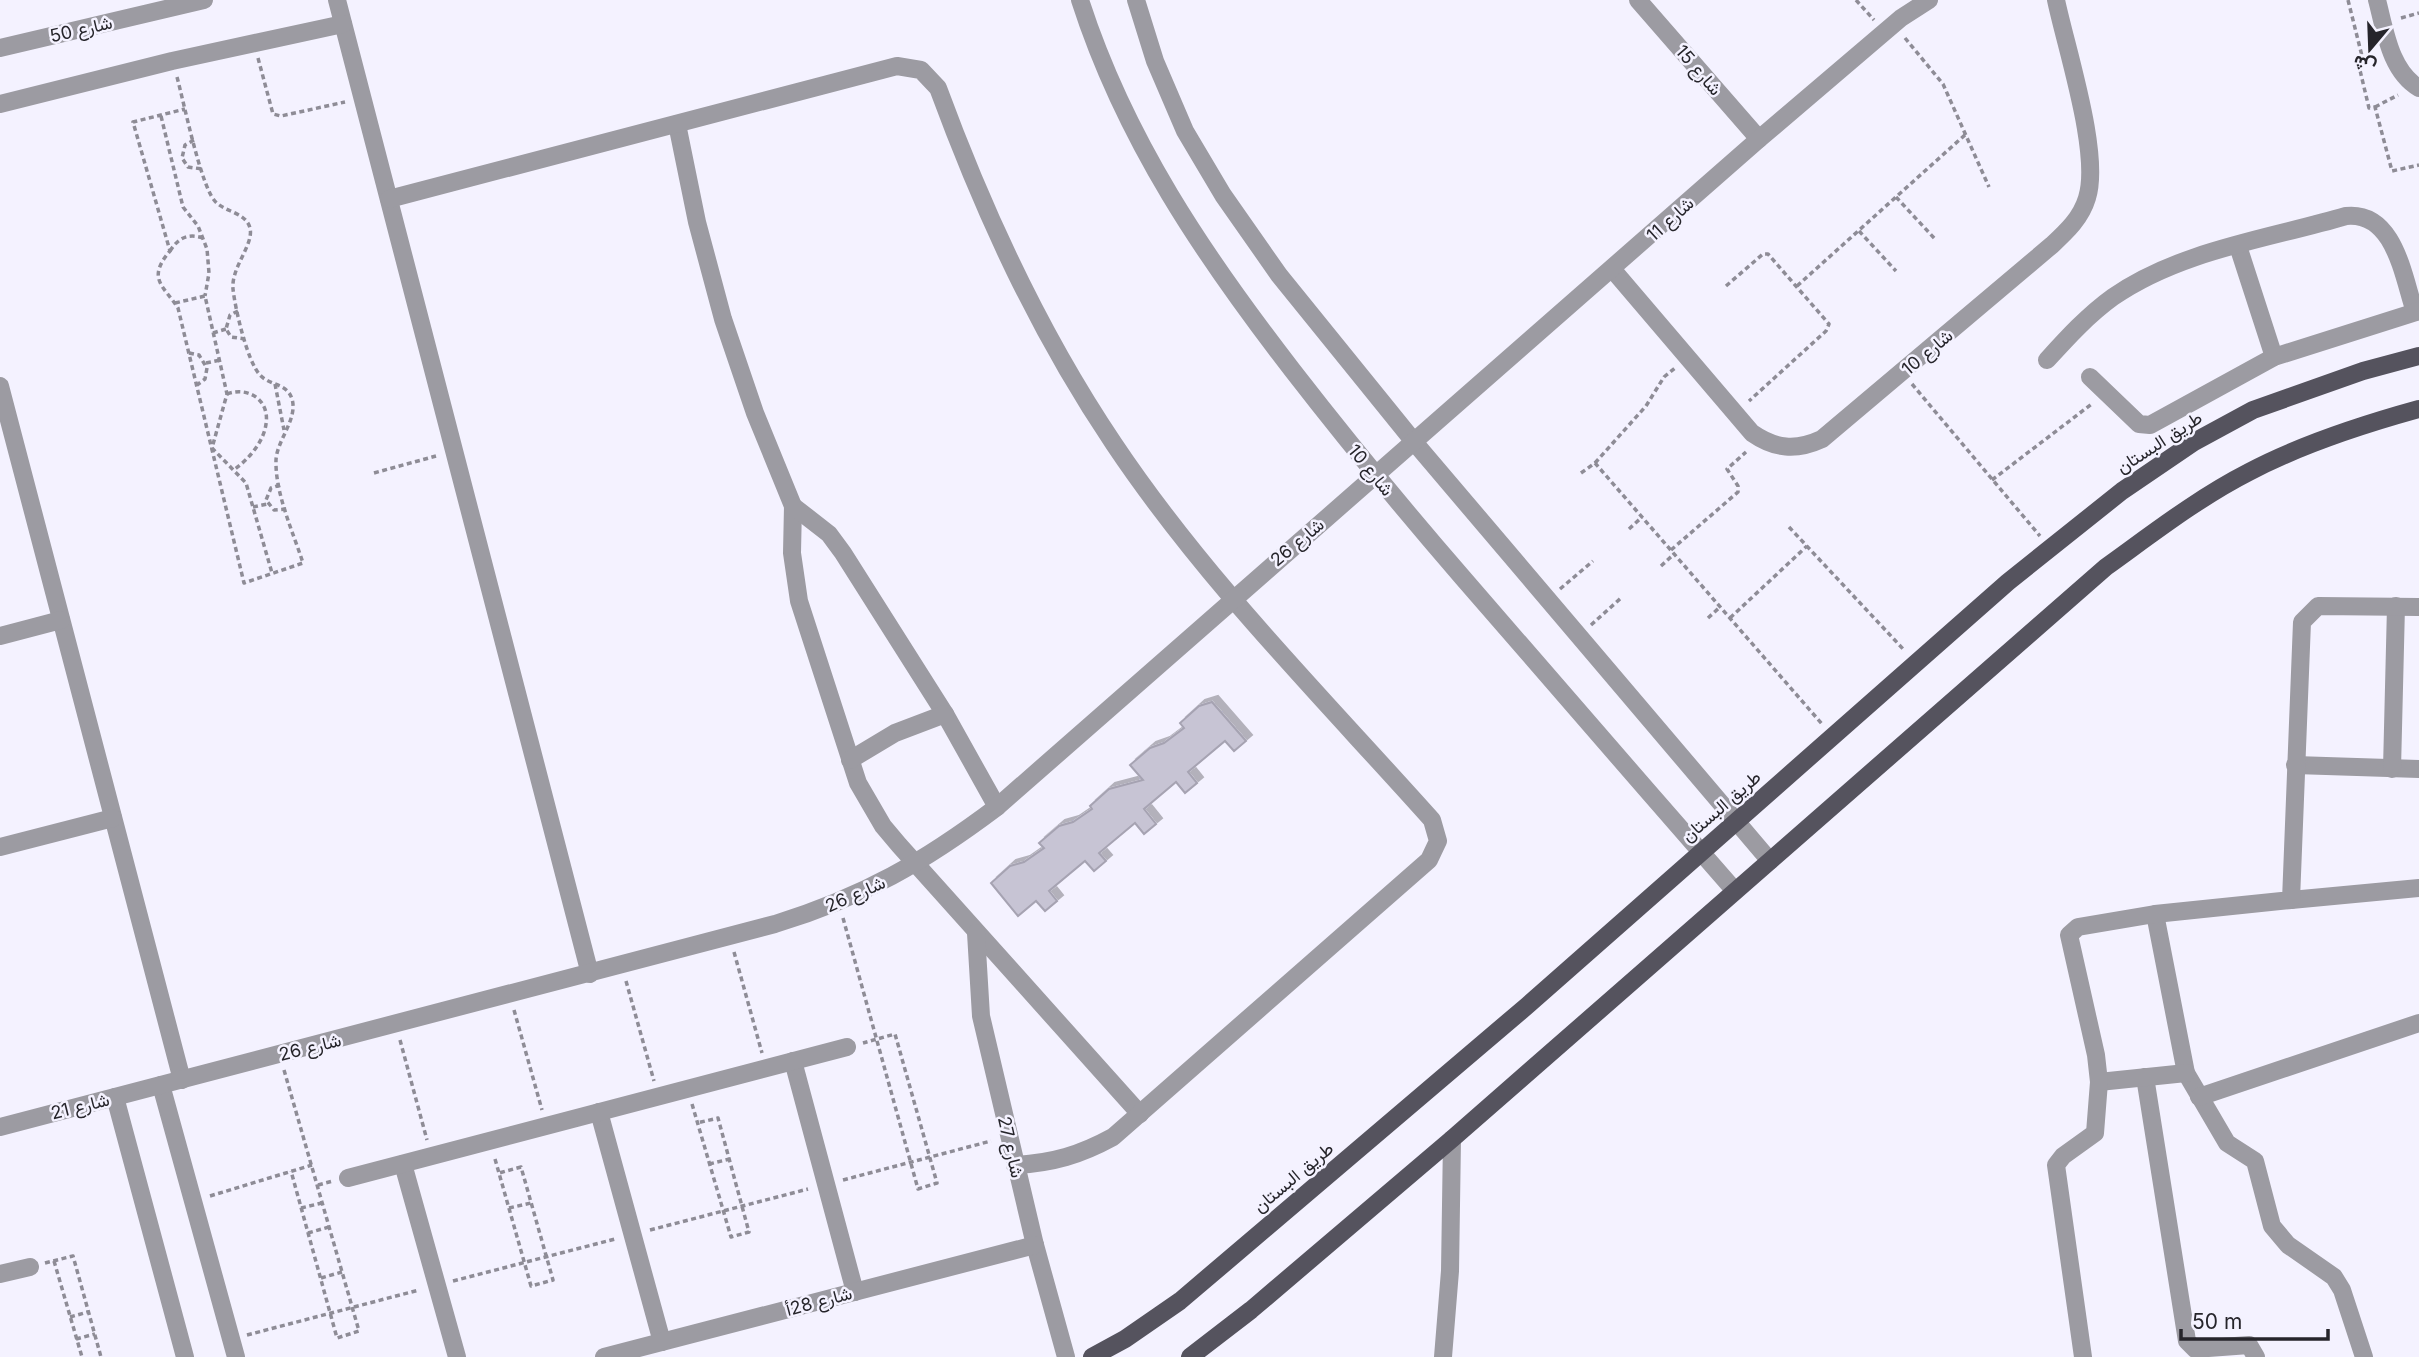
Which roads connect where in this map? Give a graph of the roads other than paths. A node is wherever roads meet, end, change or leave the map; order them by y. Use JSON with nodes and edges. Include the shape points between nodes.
{"nodes":[{"id":1,"x":204,"y":0,"type":"edge"},
{"id":2,"x":337,"y":0,"type":"edge"},
{"id":3,"x":1080,"y":0,"type":"edge"},
{"id":4,"x":1136,"y":0,"type":"edge"},
{"id":5,"x":1638,"y":0,"type":"edge"},
{"id":6,"x":1929,"y":0,"type":"edge"},
{"id":7,"x":2056,"y":0,"type":"edge"},
{"id":8,"x":2377,"y":0,"type":"edge"},
{"id":9,"x":343,"y":24,"type":"junction"},
{"id":10,"x":0,"y":48,"type":"edge"},
{"id":11,"x":2417,"y":87,"type":"edge"},
{"id":12,"x":0,"y":104,"type":"edge"},
{"id":13,"x":677,"y":124,"type":"junction"},
{"id":14,"x":1759,"y":139,"type":"junction"},
{"id":15,"x":389,"y":199,"type":"junction"},
{"id":16,"x":2238,"y":246,"type":"junction"},
{"id":17,"x":1613,"y":270,"type":"junction"},
{"id":18,"x":2417,"y":312,"type":"edge"},
{"id":19,"x":2419,"y":356,"type":"edge"},
{"id":20,"x":2274,"y":357,"type":"junction"},
{"id":21,"x":2047,"y":360,"type":"dead end"},
{"id":22,"x":2090,"y":377,"type":"dead end"},
{"id":23,"x":0,"y":386,"type":"edge"},
{"id":24,"x":2419,"y":409,"type":"edge"},
{"id":25,"x":1415,"y":443,"type":"junction"},
{"id":26,"x":1375,"y":477,"type":"junction"},
{"id":27,"x":793,"y":506,"type":"junction"},
{"id":28,"x":1232,"y":597,"type":"junction"},
{"id":29,"x":2396,"y":607,"type":"junction"},
{"id":30,"x":2419,"y":607,"type":"edge"},
{"id":31,"x":61,"y":620,"type":"junction"},
{"id":32,"x":0,"y":636,"type":"edge"},
{"id":33,"x":946,"y":714,"type":"junction"},
{"id":34,"x":850,"y":760,"type":"junction"},
{"id":35,"x":2295,"y":765,"type":"junction"},
{"id":36,"x":2392,"y":769,"type":"junction"},
{"id":37,"x":2419,"y":769,"type":"edge"},
{"id":38,"x":997,"y":807,"type":"junction"},
{"id":39,"x":113,"y":818,"type":"junction"},
{"id":40,"x":1736,"y":820,"type":"junction"},
{"id":41,"x":0,"y":847,"type":"edge"},
{"id":42,"x":1700,"y":852,"type":"junction"},
{"id":43,"x":1770,"y":861,"type":"junction"},
{"id":44,"x":915,"y":864,"type":"junction"},
{"id":45,"x":2419,"y":888,"type":"edge"},
{"id":46,"x":1735,"y":891,"type":"junction"},
{"id":47,"x":2291,"y":900,"type":"junction"},
{"id":48,"x":2154,"y":914,"type":"junction"},
{"id":49,"x":976,"y":933,"type":"junction"},
{"id":50,"x":590,"y":974,"type":"junction"},
{"id":51,"x":2419,"y":1023,"type":"edge"},
{"id":52,"x":848,"y":1047,"type":"road end"},
{"id":53,"x":793,"y":1061,"type":"junction"},
{"id":54,"x":2186,"y":1073,"type":"junction"},
{"id":55,"x":2145,"y":1077,"type":"junction"},
{"id":56,"x":182,"y":1080,"type":"junction"},
{"id":57,"x":2099,"y":1082,"type":"junction"},
{"id":58,"x":161,"y":1085,"type":"junction"},
{"id":59,"x":115,"y":1097,"type":"junction"},
{"id":60,"x":2199,"y":1097,"type":"junction"},
{"id":61,"x":598,"y":1112,"type":"junction"},
{"id":62,"x":1140,"y":1114,"type":"junction"},
{"id":63,"x":0,"y":1127,"type":"edge"},
{"id":64,"x":1452,"y":1139,"type":"junction"},
{"id":65,"x":402,"y":1164,"type":"junction"},
{"id":66,"x":1015,"y":1165,"type":"junction"},
{"id":67,"x":348,"y":1178,"type":"dead end"},
{"id":68,"x":1035,"y":1245,"type":"junction"},
{"id":69,"x":30,"y":1267,"type":"road end"},
{"id":70,"x":0,"y":1274,"type":"edge"},
{"id":71,"x":855,"y":1292,"type":"junction"},
{"id":72,"x":662,"y":1342,"type":"junction"},
{"id":73,"x":186,"y":1357,"type":"edge"},
{"id":74,"x":236,"y":1357,"type":"edge"},
{"id":75,"x":457,"y":1357,"type":"edge"},
{"id":76,"x":604,"y":1357,"type":"edge"},
{"id":77,"x":1066,"y":1357,"type":"edge"},
{"id":78,"x":1092,"y":1357,"type":"edge"},
{"id":79,"x":1190,"y":1357,"type":"edge"},
{"id":80,"x":1443,"y":1357,"type":"edge"},
{"id":81,"x":2084,"y":1357,"type":"edge"},
{"id":82,"x":2256,"y":1357,"type":"edge"},
{"id":83,"x":2364,"y":1357,"type":"edge"}],
"edges":[{"from":1,"to":10,"type":"street","name":"شارع 50"},
{"from":2,"to":9,"type":"street"},
{"from":3,"to":26,"type":"street","name":"شارع 10","via":[[1123,108],[1170,199],[1227,285]]},
{"from":4,"to":25,"type":"street","via":[[1169,97],[1223,195],[1279,275]]},
{"from":5,"to":14,"type":"street","name":"شارع 15"},
{"from":6,"to":14,"type":"street","name":"شارع 11","via":[[1889,28]]},
{"from":7,"to":17,"type":"street","name":"شارع 10","via":[[2090,161],[2088,196],[2081,214],[2052,245],[1839,427],[1811,444],[1786,448],[1761,440]]},
{"from":8,"to":11,"type":"street","via":[[2392,52]]},
{"from":9,"to":12,"type":"street"},
{"from":9,"to":15,"type":"street"},
{"from":13,"to":15,"type":"street"},
{"from":13,"to":27,"type":"street","via":[[723,319]]},
{"from":13,"to":28,"type":"street","via":[[897,66],[910,66],[931,78],[996,234],[1071,376],[1122,456]]},
{"from":14,"to":17,"type":"street","name":"شارع 11"},
{"from":15,"to":50,"type":"street"},
{"from":16,"to":18,"type":"street","via":[[2346,216],[2367,217],[2381,225],[2389,238]]},
{"from":16,"to":20,"type":"street"},
{"from":16,"to":21,"type":"street","via":[[2194,256],[2112,297]]},
{"from":17,"to":25,"type":"street","name":"شارع 11"},
{"from":18,"to":20,"type":"street"},
{"from":19,"to":40,"type":"main road","name":"طريق البستان","via":[[2304,391],[2220,426],[2162,462],[2051,548]]},
{"from":20,"to":22,"type":"street","via":[[2150,425],[2140,424]]},
{"from":23,"to":31,"type":"street"},
{"from":24,"to":43,"type":"main road","via":[[2283,455],[2169,522],[2062,603]]},
{"from":25,"to":26,"type":"street","name":"شارع 26"},
{"from":25,"to":40,"type":"street"},
{"from":26,"to":28,"type":"street","name":"شارع 26"},
{"from":26,"to":42,"type":"street","name":"شارع 10"},
{"from":27,"to":33,"type":"street","via":[[829,534]]},
{"from":27,"to":34,"type":"street","via":[[792,554],[799,601]]},
{"from":28,"to":38,"type":"street","name":"شارع 26"},
{"from":28,"to":62,"type":"street","via":[[1432,820],[1438,841],[1429,860]]},
{"from":29,"to":30,"type":"street"},
{"from":29,"to":35,"type":"street","via":[[2318,606],[2302,622]]},
{"from":29,"to":36,"type":"street"},
{"from":31,"to":32,"type":"street"},
{"from":31,"to":39,"type":"street"},
{"from":33,"to":34,"type":"street","via":[[895,733]]},
{"from":33,"to":38,"type":"street"},
{"from":34,"to":44,"type":"street","via":[[870,805]]},
{"from":35,"to":36,"type":"street"},
{"from":35,"to":47,"type":"street"},
{"from":36,"to":37,"type":"street"},
{"from":38,"to":44,"type":"street","name":"شارع 26"},
{"from":39,"to":41,"type":"street"},
{"from":39,"to":56,"type":"street"},
{"from":40,"to":42,"type":"main road","name":"طريق البستان"},
{"from":40,"to":43,"type":"street"},
{"from":42,"to":46,"type":"street","name":"شارع 10"},
{"from":42,"to":78,"type":"main road","name":"طريق البستان","via":[[1518,1014],[1180,1301]]},
{"from":43,"to":46,"type":"main road"},
{"from":44,"to":49,"type":"street"},
{"from":44,"to":50,"type":"street","name":"شارع 26","via":[[838,903]]},
{"from":45,"to":47,"type":"street"},
{"from":46,"to":64,"type":"main road"},
{"from":47,"to":48,"type":"street"},
{"from":48,"to":54,"type":"street"},
{"from":48,"to":57,"type":"street","via":[[2078,927],[2069,935]]},
{"from":49,"to":62,"type":"street"},
{"from":49,"to":66,"type":"street","name":"شارع 27","via":[[981,1016]]},
{"from":50,"to":56,"type":"street","name":"شارع 26"},
{"from":51,"to":60,"type":"street"},
{"from":52,"to":53,"type":"street"},
{"from":53,"to":61,"type":"street"},
{"from":53,"to":71,"type":"street"},
{"from":54,"to":55,"type":"street"},
{"from":54,"to":60,"type":"street"},
{"from":55,"to":57,"type":"street"},
{"from":55,"to":82,"type":"street","via":[[2187,1341],[2195,1349],[2249,1345]]},
{"from":56,"to":58,"type":"street","name":"شارع 26"},
{"from":57,"to":81,"type":"street","via":[[2096,1131],[2063,1156],[2056,1168]]},
{"from":58,"to":59,"type":"street","name":"شارع 21"},
{"from":58,"to":74,"type":"street"},
{"from":59,"to":63,"type":"street","name":"شارع 21"},
{"from":59,"to":73,"type":"street"},
{"from":60,"to":83,"type":"street","via":[[2227,1143],[2255,1161],[2272,1226],[2288,1245],[2334,1277]]},
{"from":61,"to":65,"type":"street"},
{"from":61,"to":72,"type":"street"},
{"from":62,"to":66,"type":"street","via":[[1083,1154],[1050,1163]]},
{"from":64,"to":79,"type":"main road"},
{"from":64,"to":80,"type":"street"},
{"from":65,"to":67,"type":"street"},
{"from":65,"to":75,"type":"street"},
{"from":66,"to":68,"type":"street","name":"شارع 27"},
{"from":68,"to":71,"type":"street","name":"شارع 28أ"},
{"from":68,"to":77,"type":"street","name":"شارع 27"},
{"from":69,"to":70,"type":"street"},
{"from":71,"to":72,"type":"street","name":"شارع 28أ"},
{"from":72,"to":76,"type":"street","name":"شارع 28أ"}]}
